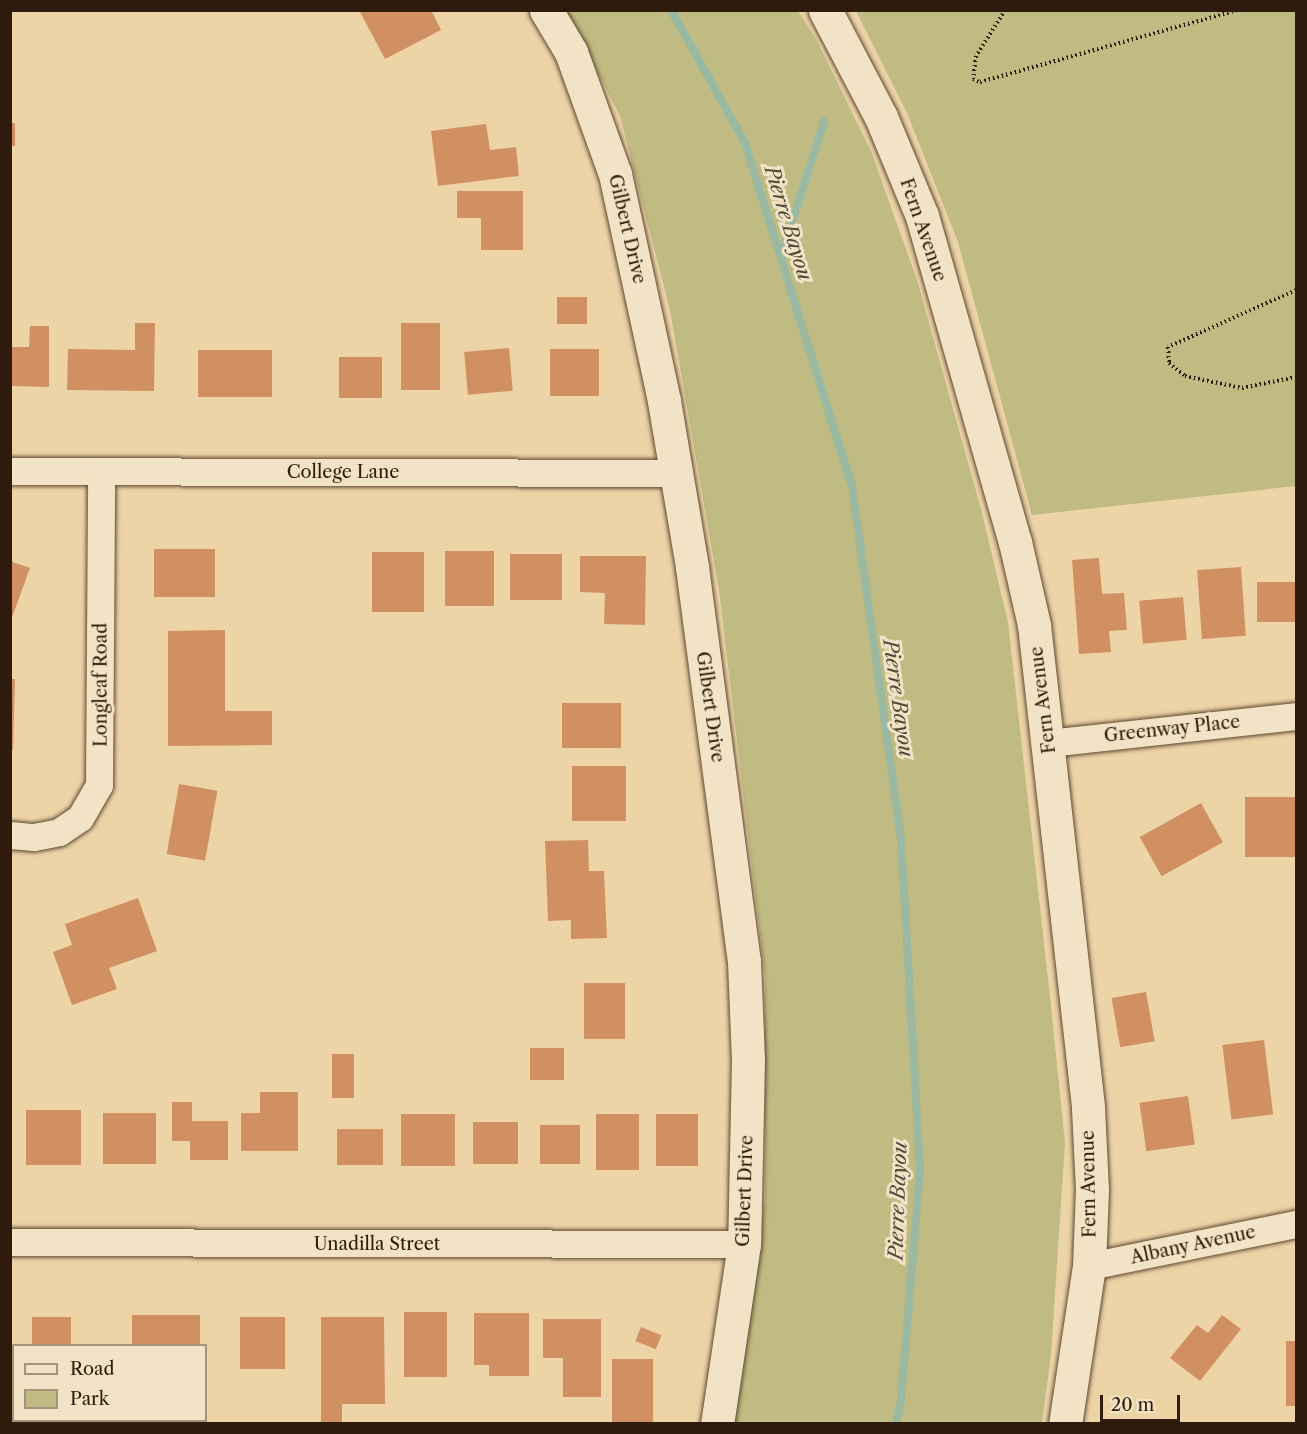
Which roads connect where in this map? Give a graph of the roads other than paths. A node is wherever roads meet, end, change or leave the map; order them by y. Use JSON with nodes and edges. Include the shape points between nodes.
{"nodes":[{"id":1,"x":546,"y":10,"type":"edge"},
{"id":2,"x":825,"y":10,"type":"edge"},
{"id":3,"x":10,"y":471,"type":"edge"},
{"id":4,"x":101,"y":471,"type":"junction"},
{"id":5,"x":676,"y":473,"type":"junction"},
{"id":6,"x":1296,"y":716,"type":"edge"},
{"id":7,"x":1048,"y":743,"type":"junction"},
{"id":8,"x":10,"y":835,"type":"edge"},
{"id":9,"x":1296,"y":1224,"type":"edge"},
{"id":10,"x":10,"y":1242,"type":"edge"},
{"id":11,"x":744,"y":1244,"type":"junction"},
{"id":12,"x":1089,"y":1266,"type":"junction"},
{"id":13,"x":717,"y":1424,"type":"edge"},
{"id":14,"x":1065,"y":1424,"type":"edge"}],
"edges":[{"from":1,"to":5,"type":"street","name":"Gilbert Drive","via":[[571,52],[615,174]]},
{"from":2,"to":7,"type":"street","name":"Fern Avenue","via":[[881,117],[922,216],[1015,542],[1034,625]]},
{"from":3,"to":4,"type":"street","name":"College Lane"},
{"from":4,"to":5,"type":"street","name":"College Lane"},
{"from":4,"to":8,"type":"street","name":"Longleaf Road","via":[[99,785],[80,818],[59,832],[34,837]]},
{"from":5,"to":11,"type":"street","name":"Gilbert Drive","via":[[744,962],[748,1059]]},
{"from":6,"to":7,"type":"street","name":"Greenway Place"},
{"from":7,"to":12,"type":"street","name":"Fern Avenue","via":[[1088,1108],[1092,1189]]},
{"from":9,"to":12,"type":"street","name":"Albany Avenue"},
{"from":10,"to":11,"type":"street","name":"Unadilla Street"},
{"from":11,"to":13,"type":"street","name":"Gilbert Drive"},
{"from":12,"to":14,"type":"street","name":"Fern Avenue"}]}
